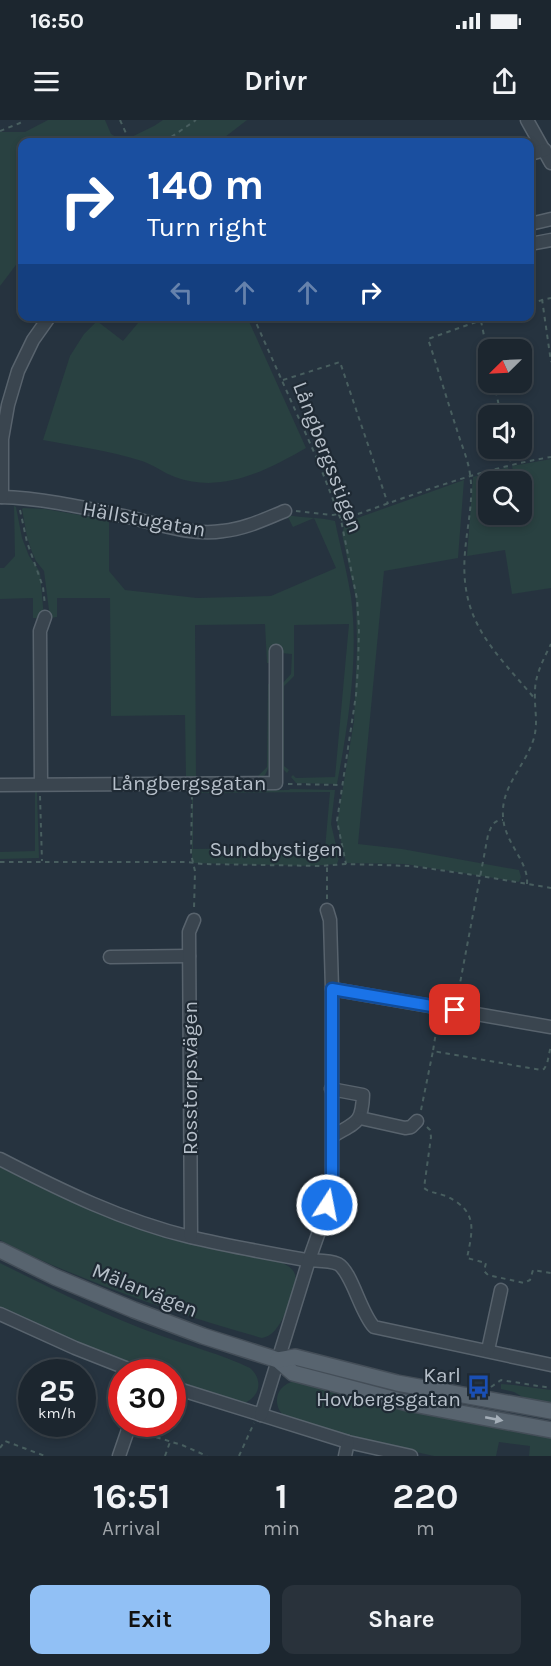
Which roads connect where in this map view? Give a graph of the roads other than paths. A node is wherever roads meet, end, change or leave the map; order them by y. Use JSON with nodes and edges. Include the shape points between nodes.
{"nodes":[{"id":1,"x":527,"y":120,"type":"edge"},
{"id":2,"x":545,"y":150,"type":"junction"},
{"id":3,"x":534,"y":153,"type":"edge"},
{"id":4,"x":551,"y":163,"type":"edge"},
{"id":5,"x":551,"y":219,"type":"edge"},
{"id":6,"x":534,"y":223,"type":"edge"},
{"id":7,"x":551,"y":240,"type":"edge"},
{"id":8,"x":534,"y":243,"type":"edge"},
{"id":9,"x":46,"y":321,"type":"edge"},
{"id":10,"x":1,"y":497,"type":"edge"},
{"id":11,"x":285,"y":511,"type":"road end"},
{"id":12,"x":45,"y":617,"type":"road end"},
{"id":13,"x":276,"y":651,"type":"dead end"},
{"id":14,"x":41,"y":784,"type":"junction"},
{"id":15,"x":0,"y":785,"type":"edge"},
{"id":16,"x":327,"y":910,"type":"road end"},
{"id":17,"x":194,"y":920,"type":"road end"},
{"id":18,"x":189,"y":956,"type":"junction"},
{"id":19,"x":110,"y":957,"type":"dead end"},
{"id":20,"x":332,"y":989,"type":"junction"},
{"id":21,"x":551,"y":1027,"type":"edge"},
{"id":22,"x":331,"y":1089,"type":"junction"},
{"id":23,"x":360,"y":1118,"type":"junction"},
{"id":24,"x":417,"y":1121,"type":"road end"},
{"id":25,"x":333,"y":1136,"type":"junction"},
{"id":26,"x":0,"y":1158,"type":"edge"},
{"id":27,"x":191,"y":1237,"type":"junction"},
{"id":28,"x":0,"y":1250,"type":"edge"},
{"id":29,"x":309,"y":1260,"type":"junction"},
{"id":30,"x":501,"y":1290,"type":"dead end"},
{"id":31,"x":0,"y":1314,"type":"edge"},
{"id":32,"x":488,"y":1350,"type":"junction"},
{"id":33,"x":278,"y":1360,"type":"junction"},
{"id":34,"x":108,"y":1361,"type":"edge"},
{"id":35,"x":551,"y":1365,"type":"edge"},
{"id":36,"x":186,"y":1391,"type":"edge"},
{"id":37,"x":551,"y":1411,"type":"edge"},
{"id":38,"x":261,"y":1415,"type":"junction"},
{"id":39,"x":551,"y":1430,"type":"edge"},
{"id":40,"x":125,"y":1437,"type":"edge"},
{"id":41,"x":348,"y":1442,"type":"junction"},
{"id":42,"x":119,"y":1456,"type":"edge"},
{"id":43,"x":345,"y":1456,"type":"edge"},
{"id":44,"x":411,"y":1456,"type":"edge"}],
"edges":[{"from":1,"to":2,"type":"street"},
{"from":2,"to":3,"type":"street"},
{"from":2,"to":4,"type":"street"},
{"from":5,"to":6,"type":"street"},
{"from":7,"to":8,"type":"street"},
{"from":9,"to":10,"type":"street","via":[[18,371],[8,405],[2,439]]},
{"from":10,"to":11,"type":"street","name":"Hällstugatan","via":[[91,509],[196,532],[244,528]]},
{"from":12,"to":14,"type":"street","via":[[40,632]]},
{"from":13,"to":14,"type":"street","name":"Långbergsgatan","via":[[276,783]]},
{"from":14,"to":15,"type":"street","name":"Långbergsgatan"},
{"from":16,"to":20,"type":"street"},
{"from":17,"to":18,"type":"street","name":"Rosstorpsvägen","via":[[189,932]]},
{"from":18,"to":19,"type":"street"},
{"from":18,"to":27,"type":"street","name":"Rosstorpsvägen"},
{"from":20,"to":21,"type":"street"},
{"from":20,"to":22,"type":"street"},
{"from":22,"to":23,"type":"street","via":[[363,1095]]},
{"from":22,"to":25,"type":"street"},
{"from":23,"to":24,"type":"street","via":[[405,1128]]},
{"from":23,"to":25,"type":"street"},
{"from":25,"to":29,"type":"street","via":[[332,1184]]},
{"from":26,"to":27,"type":"street","via":[[85,1200]]},
{"from":27,"to":29,"type":"street"},
{"from":28,"to":33,"type":"main road","name":"Mälarvägen","via":[[134,1310]]},
{"from":29,"to":32,"type":"street","via":[[332,1262],[342,1268],[374,1327]]},
{"from":29,"to":33,"type":"street"},
{"from":30,"to":32,"type":"street"},
{"from":31,"to":34,"type":"street"},
{"from":32,"to":35,"type":"street"},
{"from":33,"to":37,"type":"main road","name":"Mälarvägen","via":[[295,1357],[397,1383]]},
{"from":33,"to":38,"type":"street"},
{"from":33,"to":39,"type":"main road","name":"Mälarvägen","one_way":true,"via":[[293,1373],[341,1387]]},
{"from":36,"to":38,"type":"street"},
{"from":38,"to":41,"type":"street"},
{"from":40,"to":42,"type":"street"},
{"from":41,"to":43,"type":"street"},
{"from":41,"to":44,"type":"street"}]}
